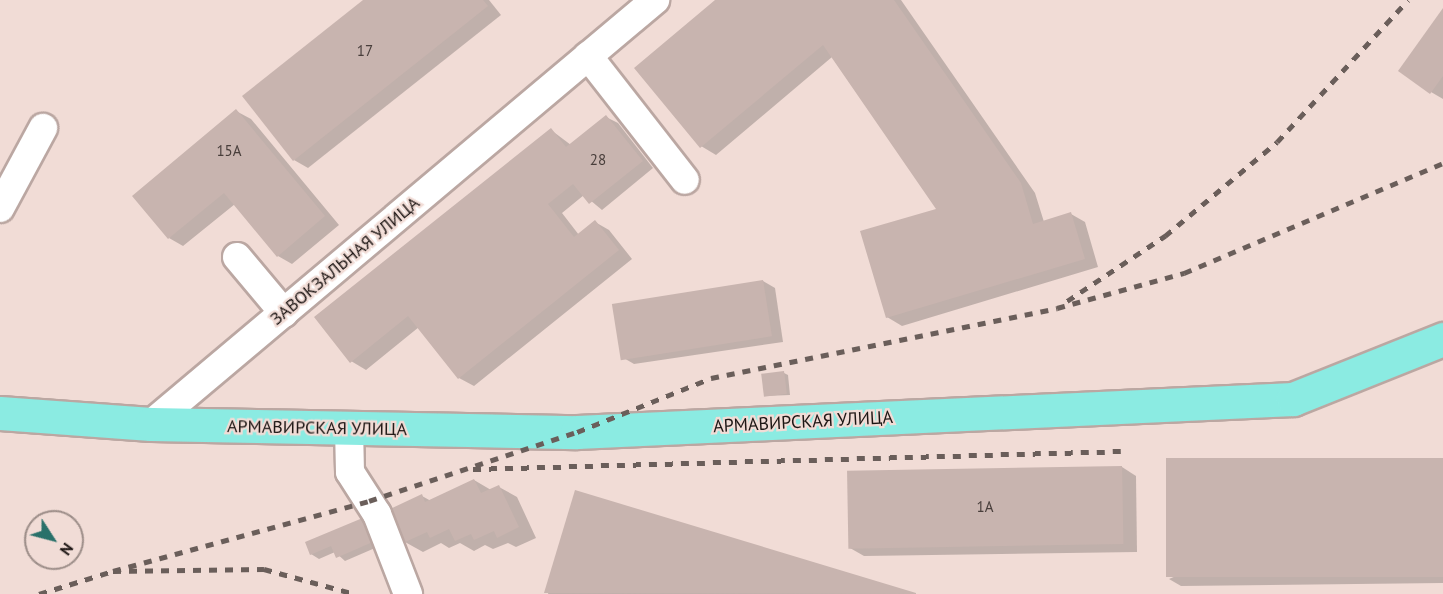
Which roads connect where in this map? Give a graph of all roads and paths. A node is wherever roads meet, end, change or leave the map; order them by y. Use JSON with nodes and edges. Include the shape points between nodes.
{"nodes":[{"id":1,"x":655,"y":0,"type":"edge"},
{"id":2,"x":588,"y":56,"type":"junction"},
{"id":3,"x":43,"y":128,"type":"dead end"},
{"id":4,"x":686,"y":180,"type":"dead end"},
{"id":5,"x":0,"y":208,"type":"edge"},
{"id":6,"x":237,"y":257,"type":"dead end"},
{"id":7,"x":284,"y":313,"type":"junction"},
{"id":8,"x":1443,"y":339,"type":"edge"},
{"id":9,"x":0,"y":413,"type":"edge"},
{"id":10,"x":151,"y":424,"type":"junction"},
{"id":11,"x":349,"y":428,"type":"junction"},
{"id":12,"x":408,"y":594,"type":"edge"}],
"edges":[{"from":1,"to":2,"type":"street","name":"ЗАВОКЗАЛЬНАЯ УЛИЦА"},
{"from":2,"to":4,"type":"street"},
{"from":2,"to":7,"type":"street","name":"ЗАВОКЗАЛЬНАЯ УЛИЦА"},
{"from":3,"to":5,"type":"street"},
{"from":6,"to":7,"type":"street"},
{"from":7,"to":10,"type":"street","name":"ЗАВОКЗАЛЬНАЯ УЛИЦА"},
{"from":8,"to":11,"type":"main road","name":"АРМАВИРСКАЯ УЛИЦА","via":[[1293,399],[577,432]]},
{"from":9,"to":10,"type":"main road"},
{"from":10,"to":11,"type":"main road","name":"АРМАВИРСКАЯ УЛИЦА"},
{"from":11,"to":12,"type":"street","via":[[350,472],[377,514]]}]}
